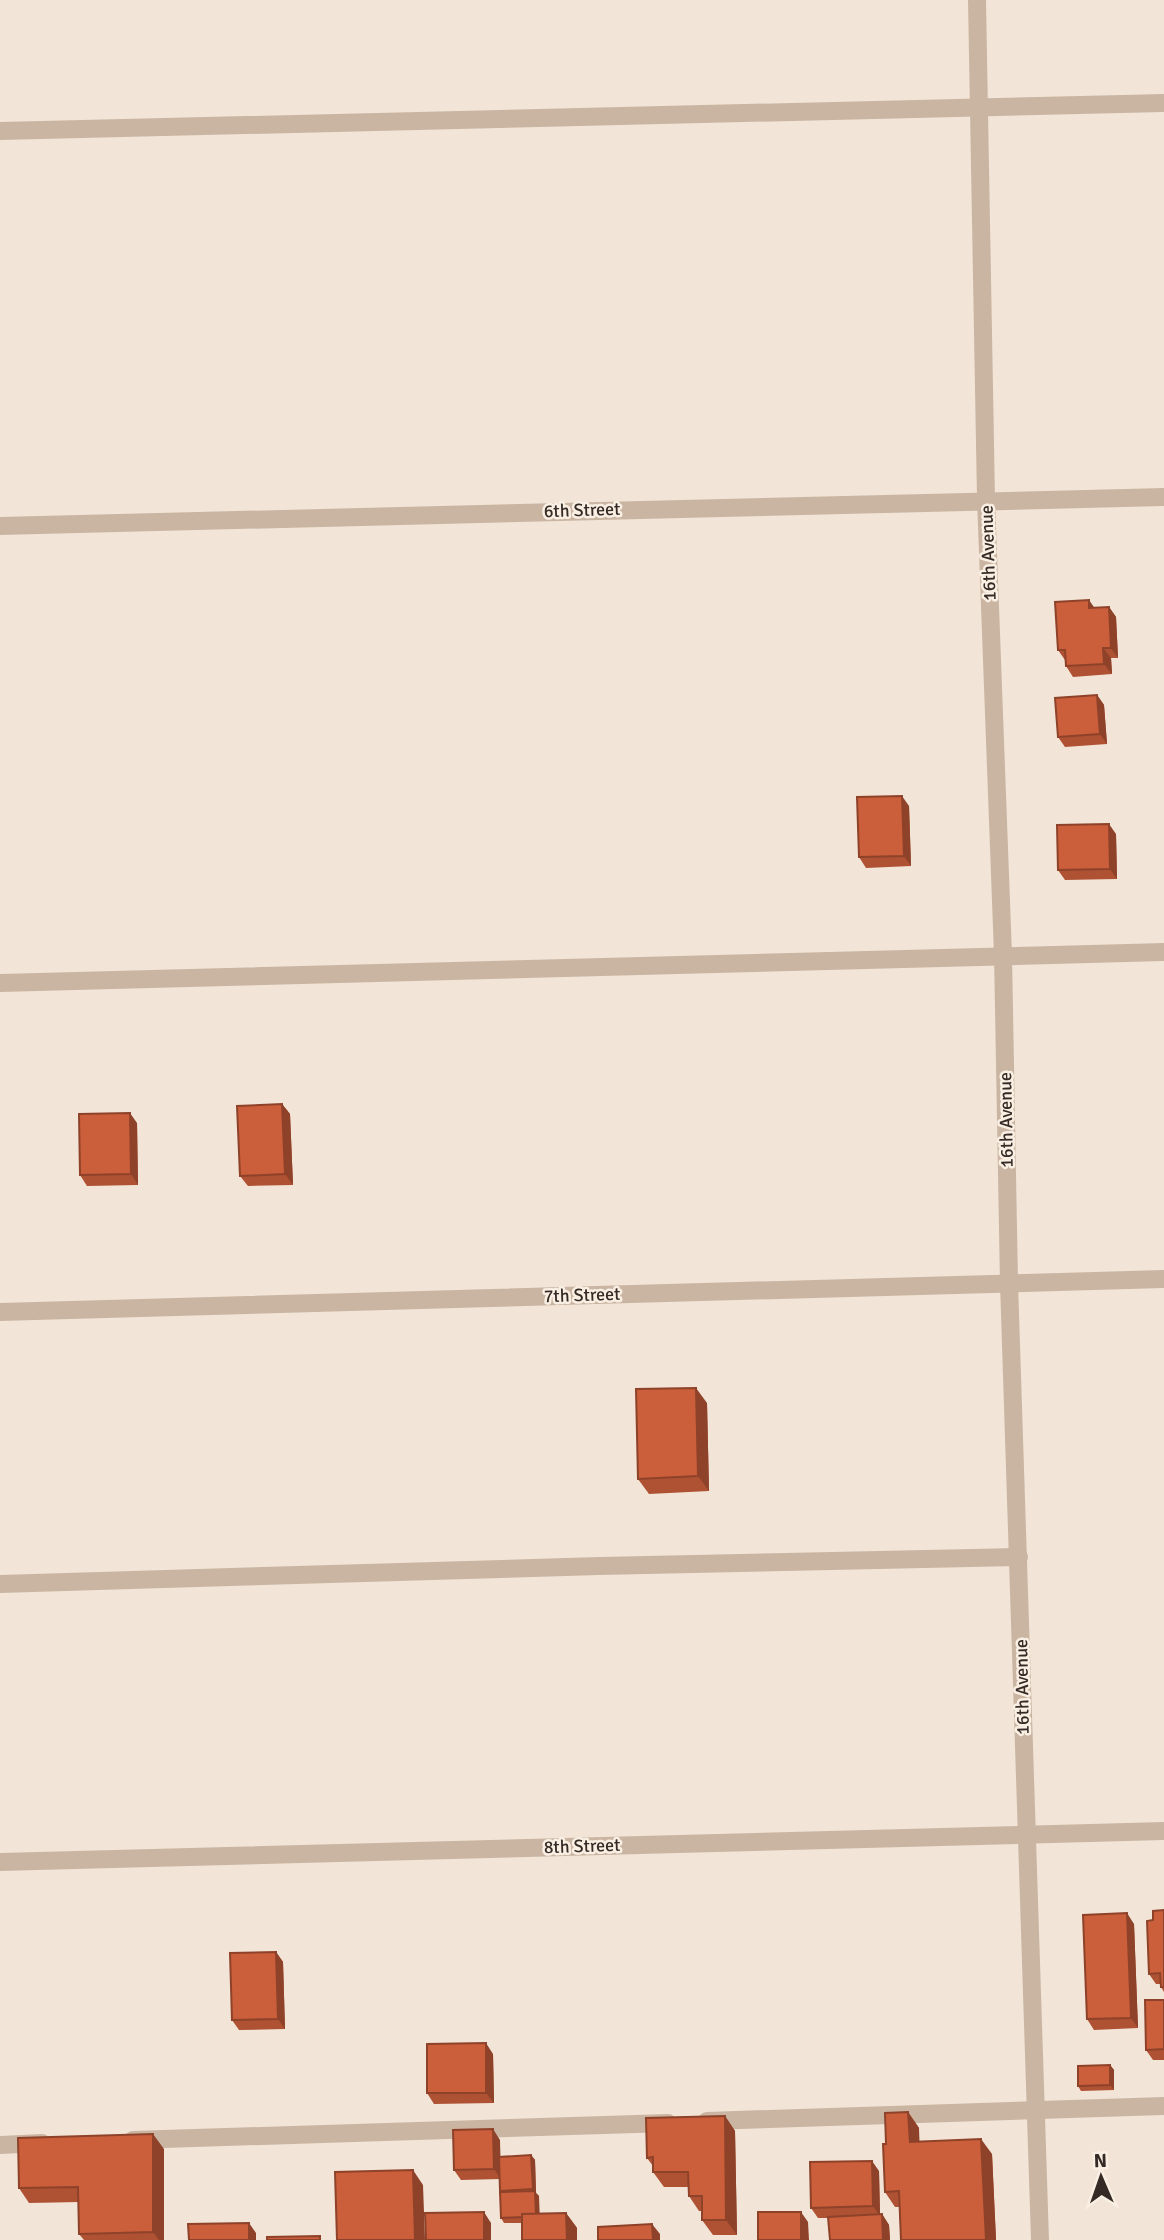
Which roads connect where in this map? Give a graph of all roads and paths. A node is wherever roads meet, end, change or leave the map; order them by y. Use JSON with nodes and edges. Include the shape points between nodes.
{"nodes":[{"id":1,"x":976,"y":0,"type":"edge"},
{"id":2,"x":1164,"y":103,"type":"edge"},
{"id":3,"x":979,"y":106,"type":"junction"},
{"id":4,"x":0,"y":131,"type":"edge"},
{"id":5,"x":1164,"y":497,"type":"edge"},
{"id":6,"x":986,"y":499,"type":"junction"},
{"id":7,"x":0,"y":526,"type":"edge"},
{"id":8,"x":1164,"y":952,"type":"edge"},
{"id":9,"x":1003,"y":955,"type":"junction"},
{"id":10,"x":0,"y":983,"type":"edge"},
{"id":11,"x":1164,"y":1279,"type":"edge"},
{"id":12,"x":1009,"y":1283,"type":"junction"},
{"id":13,"x":0,"y":1312,"type":"edge"},
{"id":14,"x":1019,"y":1557,"type":"junction"},
{"id":15,"x":0,"y":1584,"type":"edge"},
{"id":16,"x":1164,"y":1831,"type":"edge"},
{"id":17,"x":1025,"y":1835,"type":"junction"},
{"id":18,"x":0,"y":1862,"type":"edge"},
{"id":19,"x":1164,"y":2106,"type":"edge"},
{"id":20,"x":1035,"y":2110,"type":"junction"},
{"id":21,"x":111,"y":2141,"type":"edge"},
{"id":22,"x":55,"y":2143,"type":"edge"},
{"id":23,"x":0,"y":2145,"type":"edge"},
{"id":24,"x":1040,"y":2240,"type":"edge"}],
"edges":[{"from":1,"to":3,"type":"street","name":"16th Avenue"},
{"from":2,"to":3,"type":"street"},
{"from":3,"to":4,"type":"street"},
{"from":3,"to":6,"type":"street","name":"16th Avenue"},
{"from":5,"to":6,"type":"street","name":"6th Street"},
{"from":6,"to":7,"type":"street","name":"6th Street"},
{"from":6,"to":9,"type":"street","name":"16th Avenue"},
{"from":8,"to":9,"type":"street"},
{"from":9,"to":10,"type":"street"},
{"from":9,"to":12,"type":"street","name":"16th Avenue"},
{"from":11,"to":12,"type":"street","name":"7th Street"},
{"from":12,"to":13,"type":"street","name":"7th Street"},
{"from":12,"to":14,"type":"street","name":"16th Avenue"},
{"from":14,"to":15,"type":"street"},
{"from":14,"to":17,"type":"street","name":"16th Avenue"},
{"from":16,"to":17,"type":"street","name":"8th Street"},
{"from":17,"to":18,"type":"street","name":"8th Street"},
{"from":17,"to":20,"type":"street","name":"16th Avenue"},
{"from":19,"to":20,"type":"street"},
{"from":20,"to":21,"type":"street"},
{"from":20,"to":24,"type":"street","name":"16th Avenue"},
{"from":22,"to":23,"type":"street"}]}
